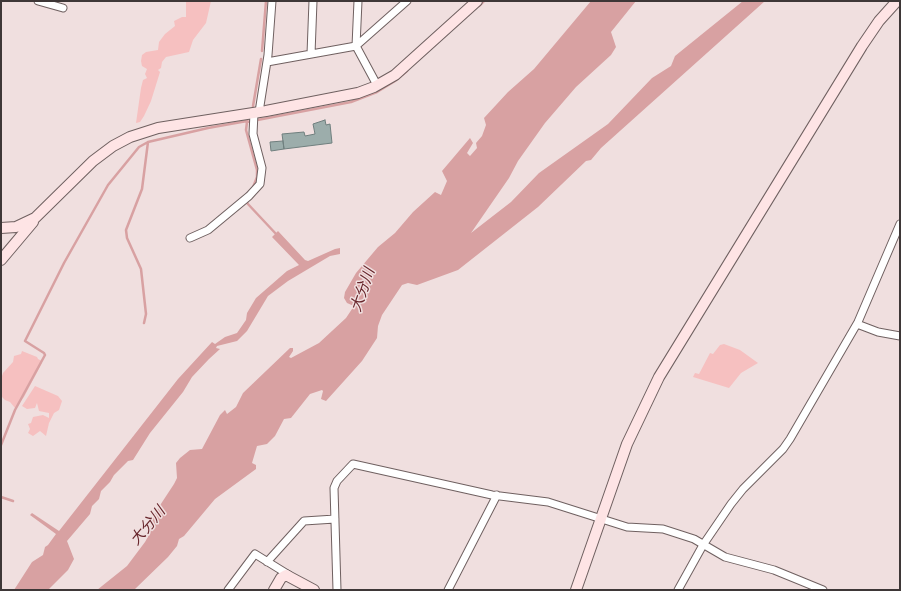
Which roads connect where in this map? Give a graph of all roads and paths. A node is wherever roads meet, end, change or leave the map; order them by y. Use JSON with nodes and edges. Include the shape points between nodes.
{"nodes":[{"id":1,"x":38,"y":1,"type":"edge"},
{"id":2,"x":272,"y":1,"type":"edge"},
{"id":3,"x":313,"y":1,"type":"edge"},
{"id":4,"x":358,"y":1,"type":"edge"},
{"id":5,"x":407,"y":1,"type":"edge"},
{"id":6,"x":477,"y":1,"type":"edge"},
{"id":7,"x":897,"y":1,"type":"edge"},
{"id":8,"x":64,"y":8,"type":"dead end"},
{"id":9,"x":356,"y":46,"type":"junction"},
{"id":10,"x":311,"y":54,"type":"junction"},
{"id":11,"x":267,"y":62,"type":"junction"},
{"id":12,"x":378,"y":85,"type":"junction"},
{"id":13,"x":257,"y":112,"type":"junction"},
{"id":14,"x":40,"y":215,"type":"junction"},
{"id":15,"x":900,"y":224,"type":"edge"},
{"id":16,"x":1,"y":228,"type":"edge"},
{"id":17,"x":190,"y":238,"type":"dead end"},
{"id":18,"x":1,"y":260,"type":"edge"},
{"id":19,"x":857,"y":324,"type":"junction"},
{"id":20,"x":900,"y":336,"type":"edge"},
{"id":21,"x":497,"y":495,"type":"junction"},
{"id":22,"x":601,"y":518,"type":"junction"},
{"id":23,"x":335,"y":519,"type":"junction"},
{"id":24,"x":703,"y":544,"type":"junction"},
{"id":25,"x":267,"y":562,"type":"junction"},
{"id":26,"x":290,"y":576,"type":"junction"},
{"id":27,"x":228,"y":590,"type":"edge"},
{"id":28,"x":274,"y":590,"type":"edge"},
{"id":29,"x":314,"y":590,"type":"edge"},
{"id":30,"x":337,"y":590,"type":"edge"},
{"id":31,"x":448,"y":590,"type":"edge"},
{"id":32,"x":576,"y":590,"type":"edge"},
{"id":33,"x":678,"y":590,"type":"edge"},
{"id":34,"x":823,"y":590,"type":"edge"}],
"edges":[{"from":1,"to":8,"type":"street"},
{"from":2,"to":11,"type":"street"},
{"from":3,"to":10,"type":"street"},
{"from":4,"to":9,"type":"street"},
{"from":5,"to":9,"type":"street"},
{"from":6,"to":12,"type":"street","via":[[395,75]]},
{"from":7,"to":22,"type":"street","via":[[862,46],[659,377],[627,444]]},
{"from":9,"to":10,"type":"street"},
{"from":9,"to":12,"type":"street"},
{"from":10,"to":11,"type":"street"},
{"from":11,"to":13,"type":"street"},
{"from":12,"to":13,"type":"street","via":[[358,93]]},
{"from":13,"to":14,"type":"street","via":[[162,127],[122,141],[93,161]]},
{"from":13,"to":17,"type":"street","via":[[252,134],[262,168],[260,184],[208,230]]},
{"from":14,"to":16,"type":"street","via":[[21,226]]},
{"from":14,"to":18,"type":"street"},
{"from":15,"to":19,"type":"street"},
{"from":19,"to":20,"type":"street"},
{"from":19,"to":24,"type":"street","via":[[786,444],[743,489]]},
{"from":21,"to":22,"type":"street","via":[[548,502]]},
{"from":21,"to":23,"type":"street","via":[[353,464],[335,485]]},
{"from":21,"to":31,"type":"street"},
{"from":22,"to":24,"type":"street","via":[[627,527],[664,529]]},
{"from":22,"to":32,"type":"street"},
{"from":23,"to":25,"type":"street","via":[[304,521]]},
{"from":23,"to":30,"type":"street"},
{"from":24,"to":33,"type":"street"},
{"from":24,"to":34,"type":"street","via":[[725,557],[774,570]]},
{"from":25,"to":26,"type":"street"},
{"from":25,"to":27,"type":"street","via":[[255,554]]},
{"from":26,"to":28,"type":"street","via":[[283,576]]},
{"from":26,"to":29,"type":"street"}]}
